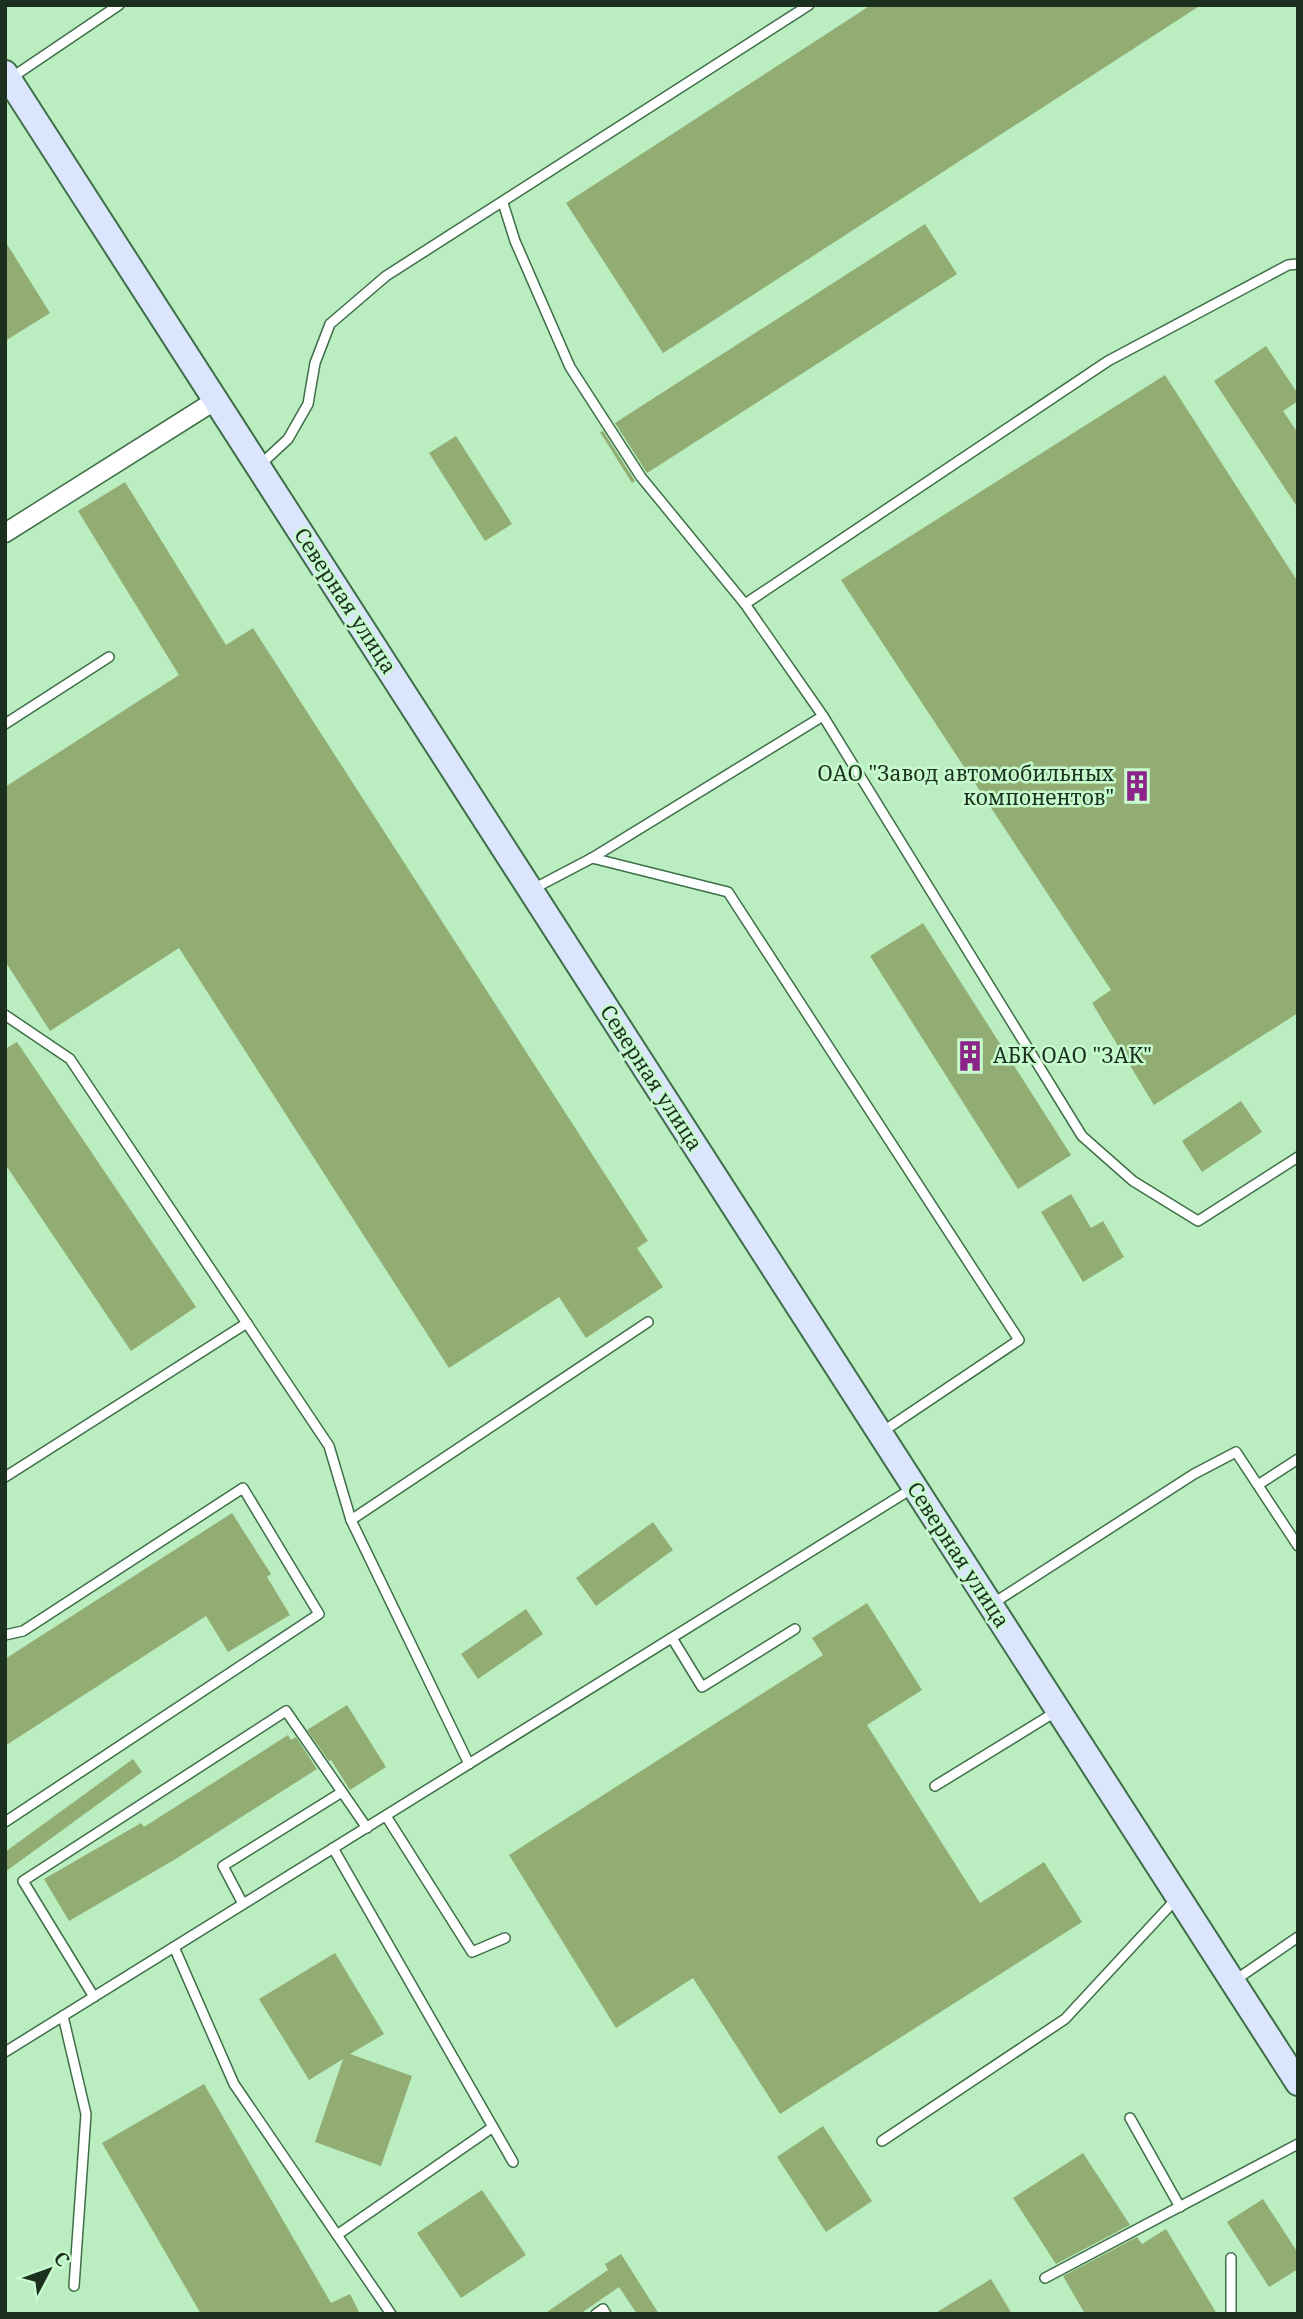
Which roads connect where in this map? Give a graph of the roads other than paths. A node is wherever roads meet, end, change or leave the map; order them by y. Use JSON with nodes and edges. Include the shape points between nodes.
{"nodes":[{"id":1,"x":118,"y":5,"type":"edge"},
{"id":2,"x":809,"y":5,"type":"edge"},
{"id":3,"x":7,"y":76,"type":"edge"},
{"id":4,"x":503,"y":203,"type":"junction"},
{"id":5,"x":1298,"y":264,"type":"edge"},
{"id":6,"x":216,"y":400,"type":"junction"},
{"id":7,"x":259,"y":466,"type":"junction"},
{"id":8,"x":5,"y":533,"type":"edge"},
{"id":9,"x":746,"y":604,"type":"junction"},
{"id":10,"x":109,"y":657,"type":"dead end"},
{"id":11,"x":823,"y":716,"type":"junction"},
{"id":12,"x":5,"y":724,"type":"edge"},
{"id":13,"x":592,"y":858,"type":"junction"},
{"id":14,"x":531,"y":891,"type":"junction"},
{"id":15,"x":6,"y":1017,"type":"edge"},
{"id":16,"x":1298,"y":1157,"type":"edge"},
{"id":17,"x":648,"y":1322,"type":"dead end"},
{"id":18,"x":247,"y":1324,"type":"junction"},
{"id":19,"x":880,"y":1433,"type":"junction"},
{"id":20,"x":1298,"y":1459,"type":"edge"},
{"id":21,"x":5,"y":1477,"type":"edge"},
{"id":22,"x":1258,"y":1485,"type":"junction"},
{"id":23,"x":915,"y":1487,"type":"junction"},
{"id":24,"x":351,"y":1520,"type":"junction"},
{"id":25,"x":1298,"y":1546,"type":"edge"},
{"id":26,"x":991,"y":1605,"type":"junction"},
{"id":27,"x":795,"y":1629,"type":"dead end"},
{"id":28,"x":5,"y":1635,"type":"edge"},
{"id":29,"x":672,"y":1637,"type":"junction"},
{"id":30,"x":1058,"y":1710,"type":"junction"},
{"id":31,"x":469,"y":1764,"type":"junction"},
{"id":32,"x":935,"y":1786,"type":"dead end"},
{"id":33,"x":342,"y":1792,"type":"junction"},
{"id":34,"x":386,"y":1816,"type":"junction"},
{"id":35,"x":5,"y":1822,"type":"edge"},
{"id":36,"x":367,"y":1828,"type":"junction"},
{"id":37,"x":333,"y":1848,"type":"junction"},
{"id":38,"x":1178,"y":1897,"type":"junction"},
{"id":39,"x":243,"y":1904,"type":"junction"},
{"id":40,"x":1298,"y":1937,"type":"edge"},
{"id":41,"x":505,"y":1938,"type":"dead end"},
{"id":42,"x":174,"y":1947,"type":"junction"},
{"id":43,"x":1233,"y":1982,"type":"junction"},
{"id":44,"x":94,"y":1997,"type":"junction"},
{"id":45,"x":63,"y":2016,"type":"junction"},
{"id":46,"x":5,"y":2052,"type":"edge"},
{"id":47,"x":1298,"y":2082,"type":"edge"},
{"id":48,"x":1130,"y":2118,"type":"dead end"},
{"id":49,"x":494,"y":2127,"type":"junction"},
{"id":50,"x":882,"y":2141,"type":"dead end"},
{"id":51,"x":1298,"y":2144,"type":"edge"},
{"id":52,"x":513,"y":2162,"type":"dead end"},
{"id":53,"x":1180,"y":2207,"type":"junction"},
{"id":54,"x":337,"y":2235,"type":"junction"},
{"id":55,"x":1231,"y":2258,"type":"dead end"},
{"id":56,"x":1045,"y":2278,"type":"dead end"},
{"id":57,"x":74,"y":2286,"type":"dead end"},
{"id":58,"x":391,"y":2314,"type":"edge"},
{"id":59,"x":596,"y":2314,"type":"edge"},
{"id":60,"x":606,"y":2314,"type":"edge"},
{"id":61,"x":1231,"y":2314,"type":"edge"}],
"edges":[{"from":1,"to":3,"type":"lane"},
{"from":2,"to":4,"type":"lane"},
{"from":3,"to":6,"type":"main road","name":"Северная улица"},
{"from":4,"to":7,"type":"lane","via":[[386,276],[330,324],[315,363],[308,404],[288,439]]},
{"from":4,"to":9,"type":"lane","via":[[569,367],[640,477]]},
{"from":5,"to":9,"type":"lane","via":[[1287,265],[1108,360]]},
{"from":6,"to":7,"type":"main road","name":"Северная улица"},
{"from":6,"to":8,"type":"street"},
{"from":7,"to":14,"type":"main road","name":"Северная улица"},
{"from":9,"to":11,"type":"lane"},
{"from":10,"to":12,"type":"lane"},
{"from":11,"to":13,"type":"lane"},
{"from":11,"to":16,"type":"lane","via":[[1082,1136],[1133,1181],[1198,1221]]},
{"from":13,"to":14,"type":"lane"},
{"from":13,"to":19,"type":"lane","via":[[728,892],[1019,1340]]},
{"from":14,"to":19,"type":"main road","name":"Северная улица"},
{"from":15,"to":18,"type":"lane","via":[[70,1059]]},
{"from":17,"to":24,"type":"lane"},
{"from":18,"to":21,"type":"lane"},
{"from":18,"to":24,"type":"lane","via":[[329,1446]]},
{"from":19,"to":23,"type":"main road","name":"Северная улица"},
{"from":20,"to":22,"type":"lane"},
{"from":22,"to":25,"type":"lane"},
{"from":22,"to":26,"type":"lane","via":[[1236,1452],[1194,1474]]},
{"from":23,"to":26,"type":"main road","name":"Северная улица"},
{"from":23,"to":29,"type":"lane"},
{"from":24,"to":31,"type":"lane"},
{"from":26,"to":30,"type":"main road","name":"Северная улица"},
{"from":27,"to":29,"type":"lane","via":[[702,1687]]},
{"from":28,"to":35,"type":"lane","via":[[23,1631],[243,1488],[319,1614]]},
{"from":29,"to":31,"type":"lane"},
{"from":30,"to":32,"type":"lane"},
{"from":30,"to":38,"type":"main road","name":"Северная улица"},
{"from":31,"to":34,"type":"lane"},
{"from":33,"to":36,"type":"lane"},
{"from":33,"to":39,"type":"lane","via":[[223,1867]]},
{"from":33,"to":44,"type":"lane","via":[[286,1711],[23,1881]]},
{"from":34,"to":36,"type":"lane"},
{"from":34,"to":41,"type":"lane","via":[[472,1952]]},
{"from":36,"to":37,"type":"lane"},
{"from":37,"to":39,"type":"lane"},
{"from":37,"to":49,"type":"lane"},
{"from":38,"to":43,"type":"main road","name":"Северная улица"},
{"from":38,"to":50,"type":"lane","via":[[1065,2019]]},
{"from":39,"to":42,"type":"lane"},
{"from":40,"to":43,"type":"lane"},
{"from":42,"to":44,"type":"lane"},
{"from":42,"to":54,"type":"lane","via":[[234,2084]]},
{"from":43,"to":47,"type":"main road","name":"Северная улица"},
{"from":44,"to":45,"type":"lane"},
{"from":45,"to":46,"type":"lane"},
{"from":45,"to":57,"type":"lane","via":[[86,2114]]},
{"from":48,"to":53,"type":"lane"},
{"from":49,"to":52,"type":"lane"},
{"from":49,"to":54,"type":"lane"},
{"from":51,"to":53,"type":"lane"},
{"from":53,"to":56,"type":"lane"},
{"from":54,"to":58,"type":"lane"},
{"from":55,"to":61,"type":"lane"},
{"from":59,"to":60,"type":"lane","via":[[603,2309]]}]}
